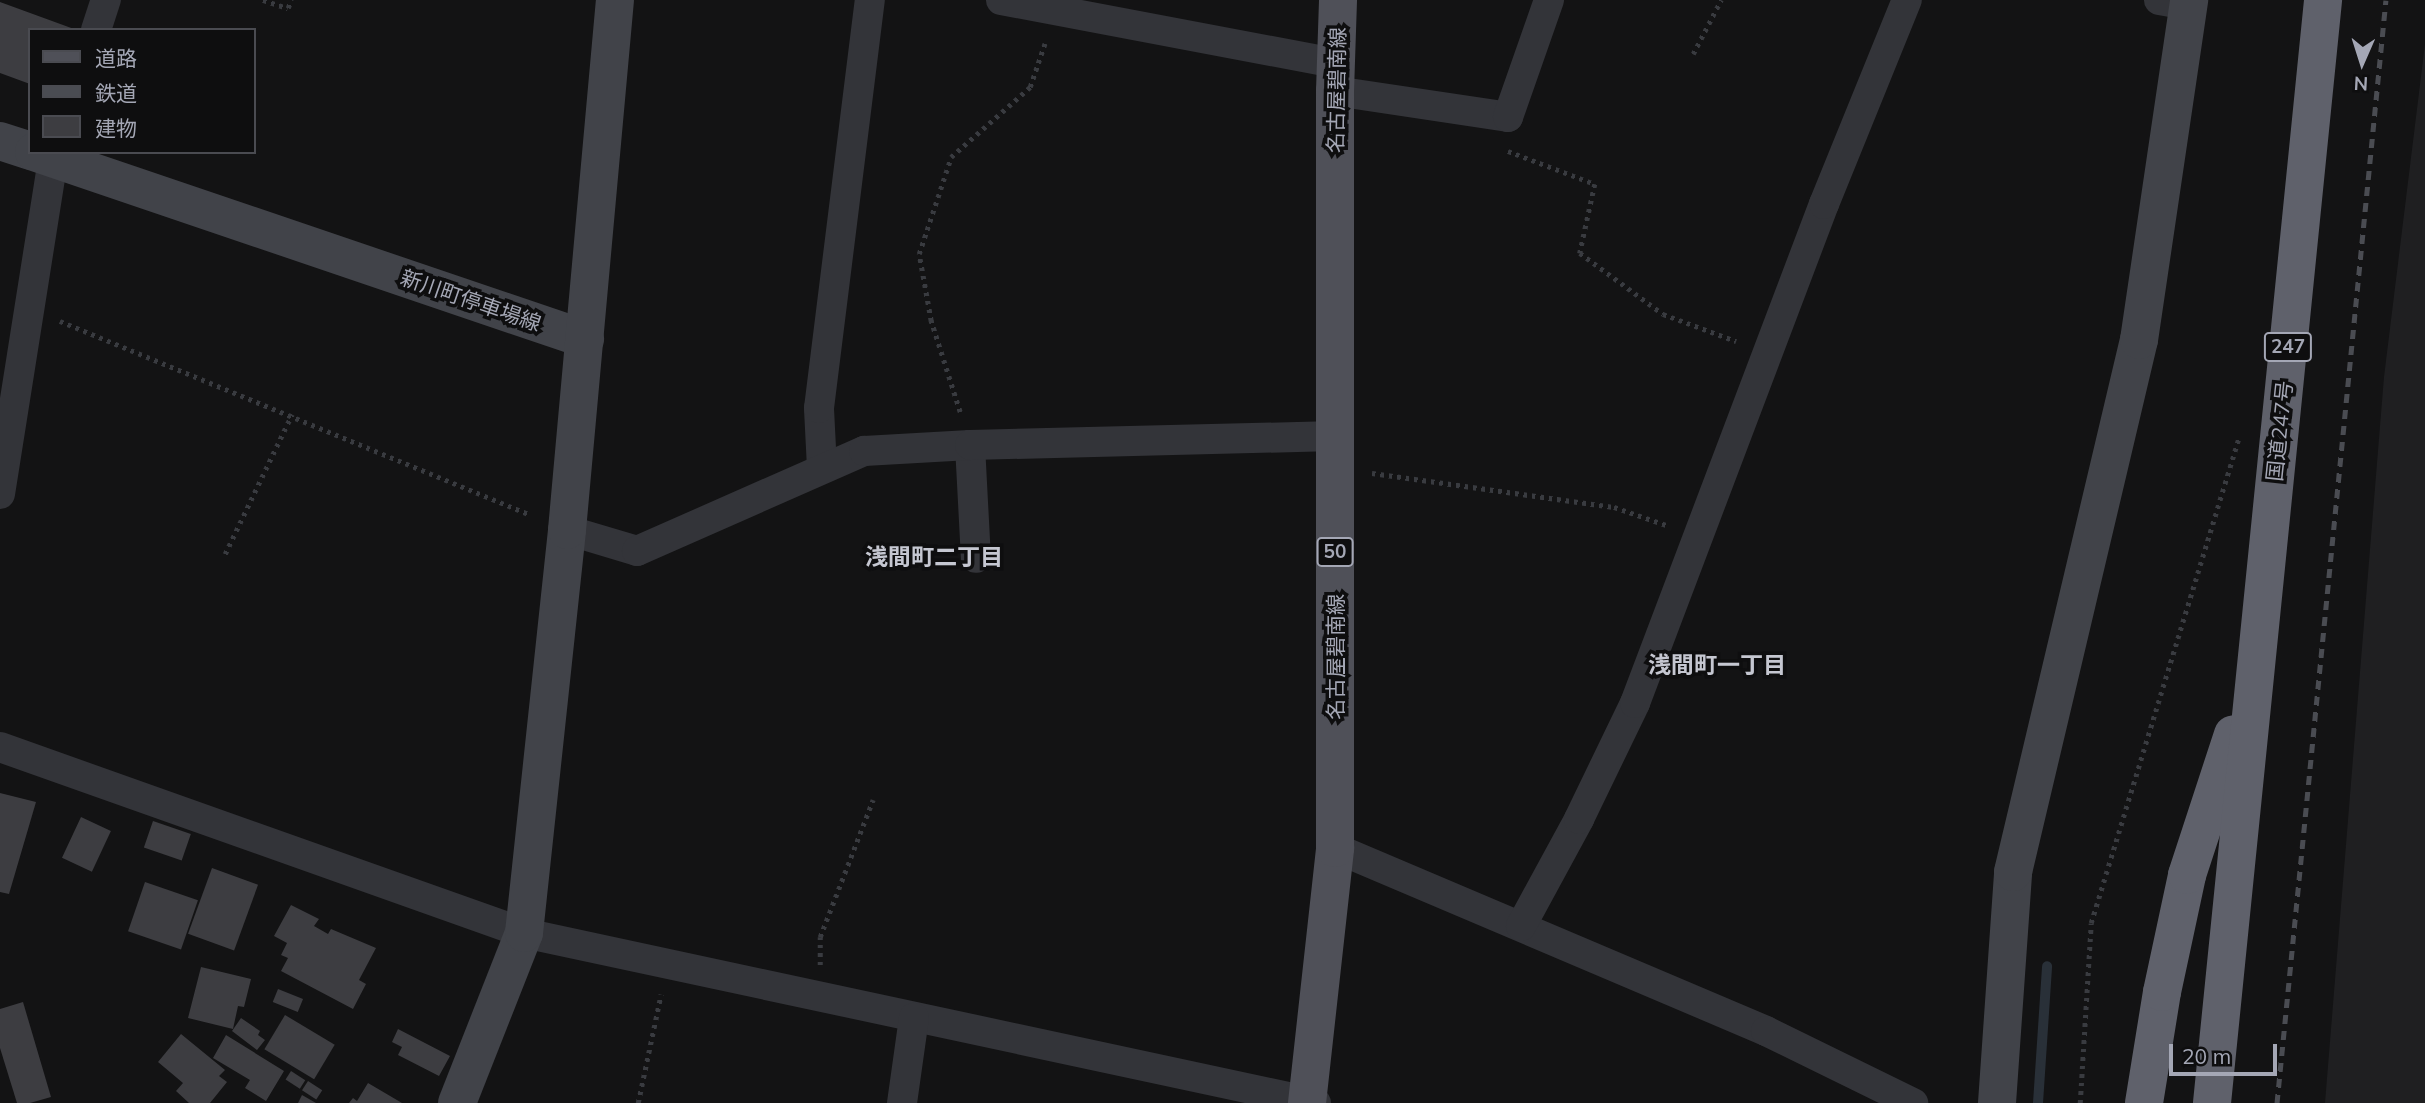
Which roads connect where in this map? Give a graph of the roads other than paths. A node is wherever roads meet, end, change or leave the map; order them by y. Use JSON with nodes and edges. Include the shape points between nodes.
{"nodes":[{"id":1,"x":106,"y":0,"type":"edge"},
{"id":2,"x":615,"y":0,"type":"edge"},
{"id":3,"x":870,"y":0,"type":"edge"},
{"id":4,"x":1001,"y":0,"type":"edge"},
{"id":5,"x":1338,"y":0,"type":"edge"},
{"id":6,"x":1549,"y":0,"type":"edge"},
{"id":7,"x":1907,"y":0,"type":"edge"},
{"id":8,"x":2323,"y":0,"type":"edge"},
{"id":9,"x":2179,"y":2,"type":"edge"},
{"id":10,"x":97,"y":28,"type":"edge"},
{"id":11,"x":1336,"y":77,"type":"junction"},
{"id":12,"x":0,"y":141,"type":"edge"},
{"id":13,"x":28,"y":149,"type":"edge"},
{"id":14,"x":42,"y":154,"type":"edge"},
{"id":15,"x":45,"y":154,"type":"edge"},
{"id":16,"x":585,"y":339,"type":"junction"},
{"id":17,"x":970,"y":445,"type":"junction"},
{"id":18,"x":1335,"y":452,"type":"junction"},
{"id":19,"x":822,"y":468,"type":"junction"},
{"id":20,"x":0,"y":494,"type":"edge"},
{"id":21,"x":567,"y":530,"type":"junction"},
{"id":22,"x":976,"y":558,"type":"dead end"},
{"id":23,"x":2253,"y":695,"type":"junction"},
{"id":24,"x":0,"y":747,"type":"edge"},
{"id":25,"x":1335,"y":848,"type":"junction"},
{"id":26,"x":1521,"y":926,"type":"junction"},
{"id":27,"x":524,"y":933,"type":"junction"},
{"id":28,"x":914,"y":1018,"type":"junction"},
{"id":29,"x":1310,"y":1102,"type":"edge"},
{"id":30,"x":457,"y":1103,"type":"edge"},
{"id":31,"x":902,"y":1103,"type":"edge"},
{"id":32,"x":1913,"y":1103,"type":"edge"},
{"id":33,"x":1997,"y":1103,"type":"edge"},
{"id":34,"x":2144,"y":1103,"type":"edge"},
{"id":35,"x":2212,"y":1103,"type":"edge"}],
"edges":[{"from":1,"to":10,"type":"street"},
{"from":2,"to":16,"type":"street"},
{"from":3,"to":19,"type":"street","via":[[819,408]]},
{"from":4,"to":11,"type":"street"},
{"from":5,"to":11,"type":"main road","name":"名古屋碧南線","number":"50"},
{"from":6,"to":11,"type":"street","via":[[1508,117]]},
{"from":7,"to":26,"type":"street","via":[[1766,353],[1635,703]]},
{"from":8,"to":23,"type":"highway","name":"国道247号","number":"247"},
{"from":9,"to":33,"type":"street","via":[[2139,340],[2013,872]]},
{"from":11,"to":18,"type":"main road","name":"名古屋碧南線","number":"50"},
{"from":12,"to":13,"type":"street","name":"新川町停車場線"},
{"from":14,"to":20,"type":"street","via":[[29,308]]},
{"from":15,"to":16,"type":"street","name":"新川町停車場線"},
{"from":16,"to":21,"type":"street"},
{"from":17,"to":18,"type":"street"},
{"from":17,"to":19,"type":"street","via":[[864,452]]},
{"from":17,"to":22,"type":"street"},
{"from":18,"to":25,"type":"main road","name":"名古屋碧南線","number":"50"},
{"from":19,"to":21,"type":"street","via":[[637,551]]},
{"from":21,"to":27,"type":"street"},
{"from":23,"to":34,"type":"highway","name":"国道247号","number":"247","via":[[2230,740],[2188,875]]},
{"from":23,"to":35,"type":"highway","name":"国道247号","number":"247"},
{"from":24,"to":27,"type":"street"},
{"from":25,"to":26,"type":"street"},
{"from":25,"to":29,"type":"main road","name":"名古屋碧南線","number":"50"},
{"from":26,"to":32,"type":"street","via":[[1766,1031]]},
{"from":27,"to":28,"type":"street"},
{"from":27,"to":30,"type":"street"},
{"from":28,"to":29,"type":"street"},
{"from":28,"to":31,"type":"street"}]}
